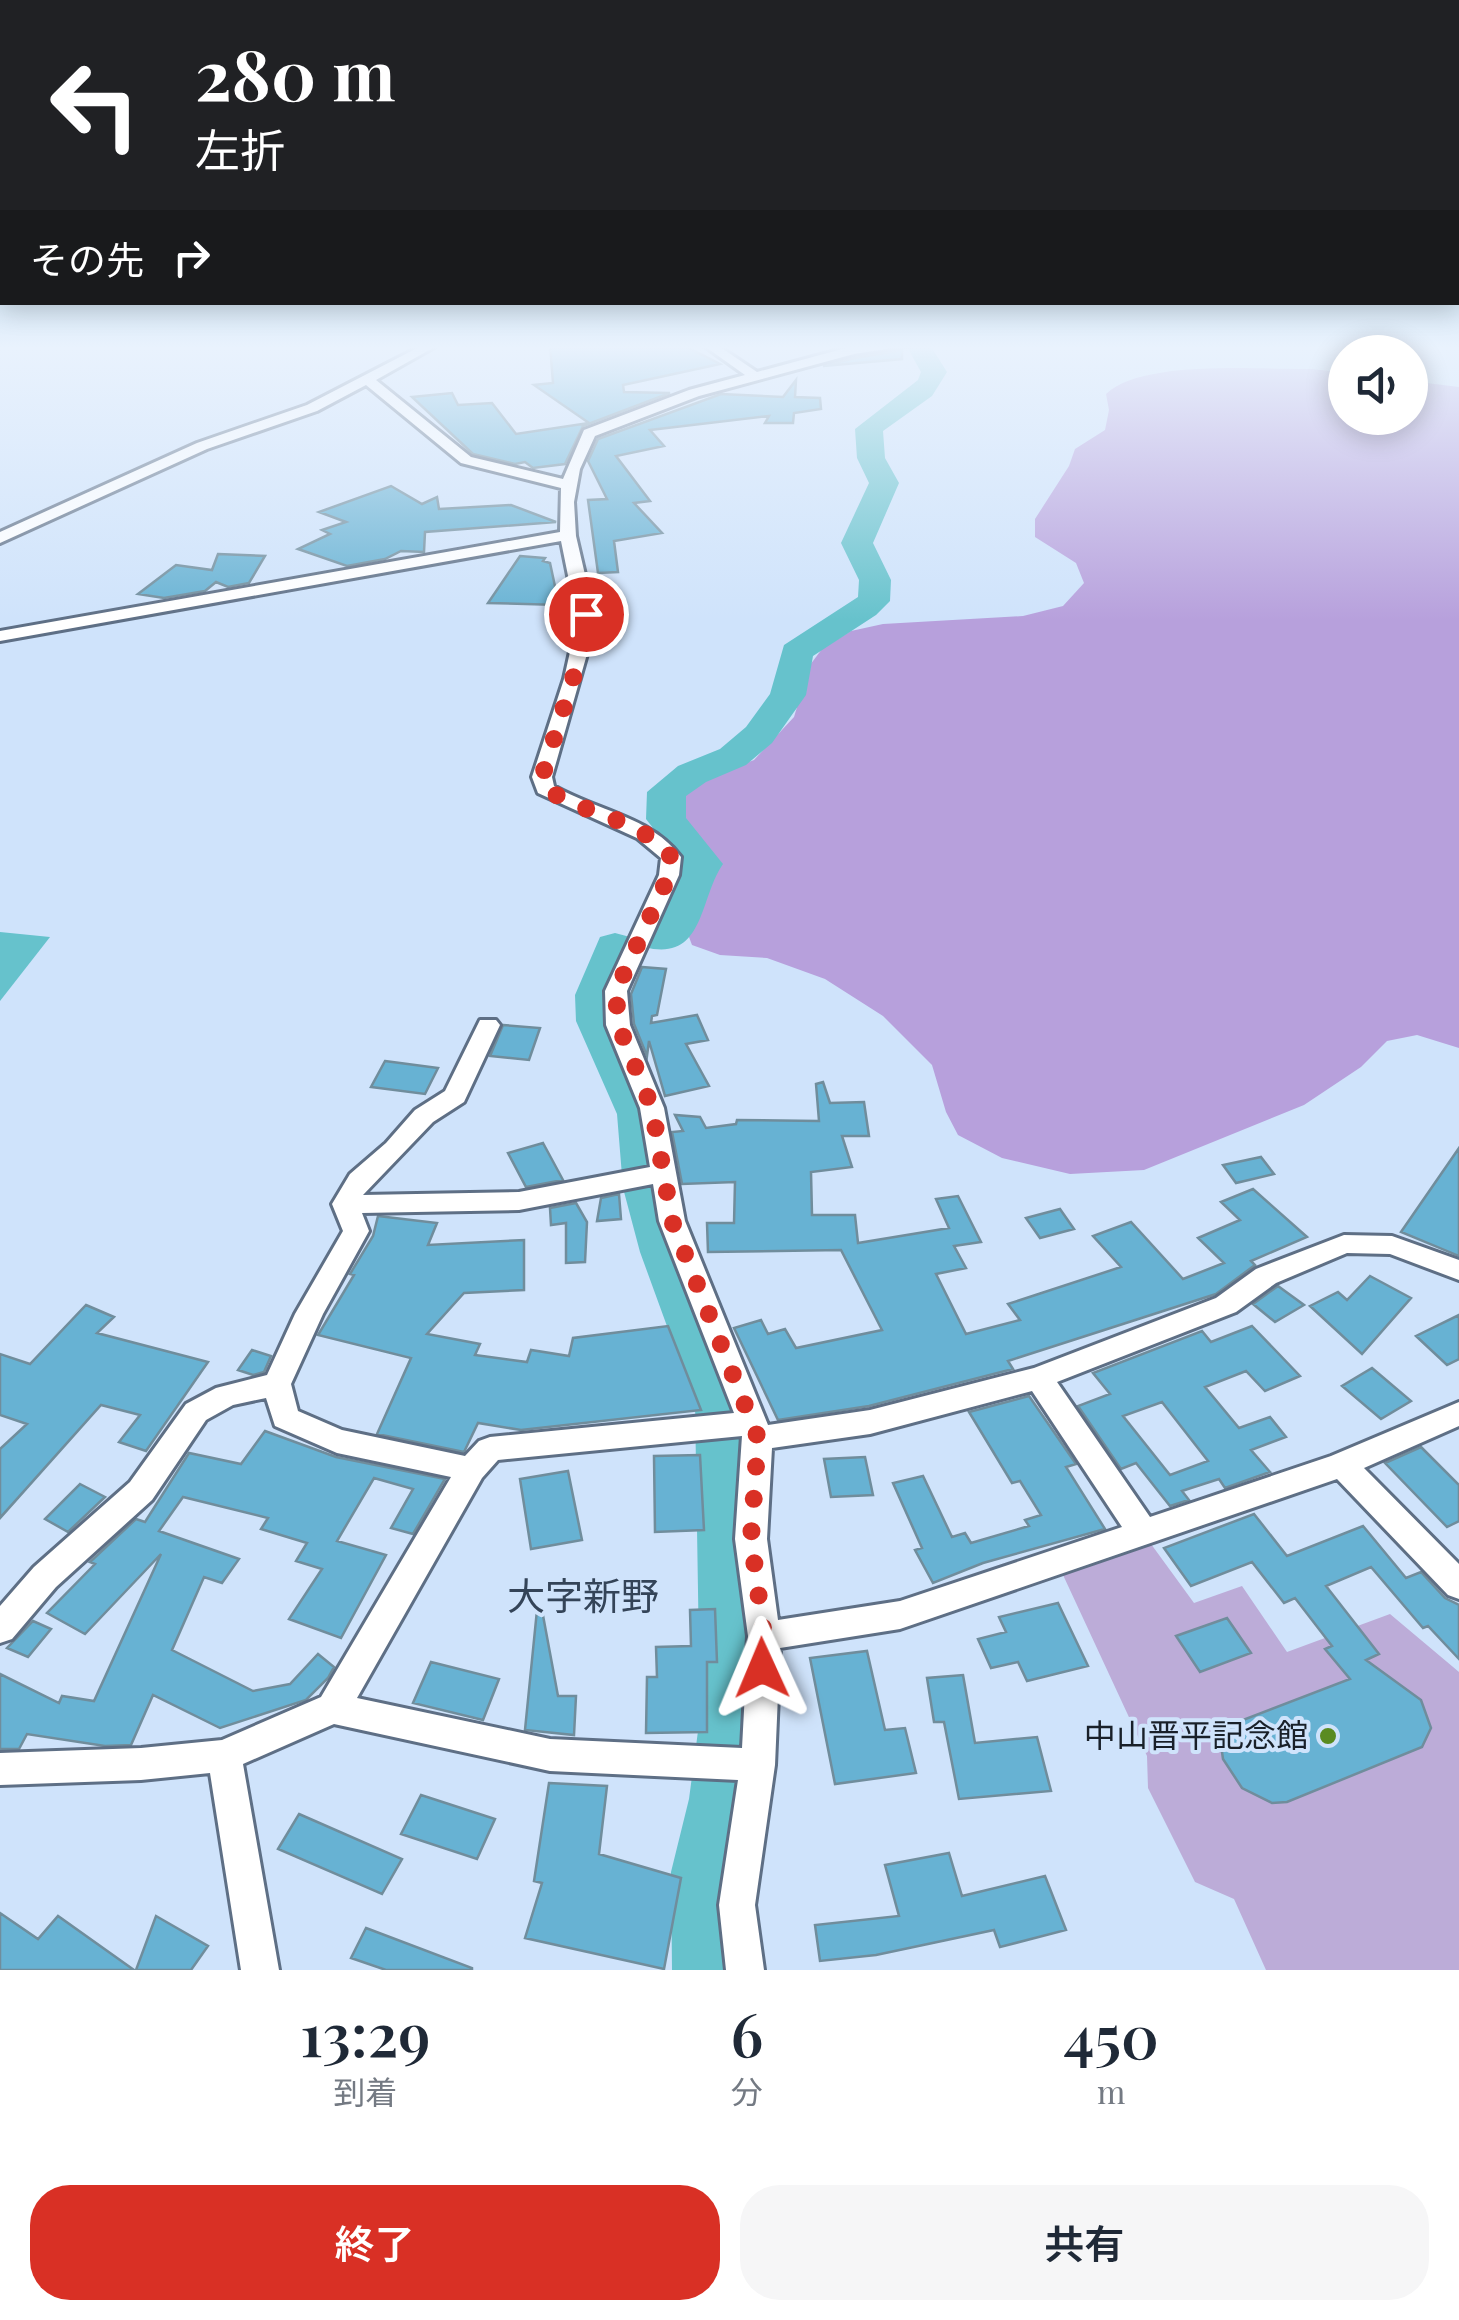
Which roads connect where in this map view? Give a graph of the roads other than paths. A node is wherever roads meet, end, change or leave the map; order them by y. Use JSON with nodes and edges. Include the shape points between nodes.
{"nodes":[{"id":1,"x":229,"y":437,"type":"edge"},
{"id":2,"x":438,"y":437,"type":"edge"},
{"id":3,"x":587,"y":437,"type":"edge"},
{"id":4,"x":568,"y":484,"type":"junction"},
{"id":5,"x":566,"y":536,"type":"junction"},
{"id":6,"x":0,"y":537,"type":"edge"},
{"id":7,"x":0,"y":636,"type":"edge"},
{"id":8,"x":488,"y":1024,"type":"dead end"},
{"id":9,"x":661,"y":1173,"type":"junction"},
{"id":10,"x":345,"y":1204,"type":"junction"},
{"id":11,"x":1459,"y":1270,"type":"edge"},
{"id":12,"x":1039,"y":1378,"type":"junction"},
{"id":13,"x":278,"y":1384,"type":"junction"},
{"id":14,"x":1459,"y":1413,"type":"edge"},
{"id":15,"x":753,"y":1428,"type":"junction"},
{"id":16,"x":1342,"y":1466,"type":"junction"},
{"id":17,"x":471,"y":1469,"type":"junction"},
{"id":18,"x":1143,"y":1533,"type":"junction"},
{"id":19,"x":1459,"y":1586,"type":"edge"},
{"id":20,"x":0,"y":1629,"type":"edge"},
{"id":21,"x":764,"y":1636,"type":"junction"},
{"id":22,"x":334,"y":1708,"type":"junction"},
{"id":23,"x":224,"y":1756,"type":"junction"},
{"id":24,"x":758,"y":1765,"type":"junction"},
{"id":25,"x":0,"y":1768,"type":"edge"},
{"id":26,"x":260,"y":1970,"type":"edge"},
{"id":27,"x":745,"y":1970,"type":"edge"}],
"edges":[{"from":1,"to":6,"type":"street"},
{"from":2,"to":4,"type":"street","via":[[466,460]]},
{"from":3,"to":4,"type":"street"},
{"from":4,"to":5,"type":"street"},
{"from":5,"to":7,"type":"street"},
{"from":5,"to":9,"type":"street","via":[[586,614],[581,653],[542,777],[559,798],[637,828],[671,857],[616,991],[618,1024],[652,1108]]},
{"from":8,"to":10,"type":"street","via":[[455,1096],[424,1116],[358,1180]]},
{"from":9,"to":10,"type":"street","via":[[519,1201]]},
{"from":9,"to":15,"type":"street","via":[[672,1221]]},
{"from":10,"to":13,"type":"street","via":[[356,1231]]},
{"from":11,"to":12,"type":"street","via":[[1392,1245],[1344,1244],[1266,1276],[1226,1305]]},
{"from":12,"to":15,"type":"street","via":[[870,1422]]},
{"from":12,"to":18,"type":"street"},
{"from":13,"to":17,"type":"street","via":[[284,1418],[337,1441]]},
{"from":13,"to":20,"type":"street","via":[[226,1396],[196,1412],[141,1491],[45,1577]]},
{"from":14,"to":16,"type":"street"},
{"from":15,"to":17,"type":"street","via":[[490,1449]]},
{"from":15,"to":21,"type":"street","via":[[751,1538]]},
{"from":16,"to":18,"type":"street"},
{"from":16,"to":19,"type":"street"},
{"from":17,"to":22,"type":"street"},
{"from":18,"to":21,"type":"street","via":[[900,1616]]},
{"from":21,"to":24,"type":"street"},
{"from":22,"to":23,"type":"street"},
{"from":22,"to":24,"type":"street","via":[[550,1754]]},
{"from":23,"to":25,"type":"street"},
{"from":23,"to":26,"type":"street"},
{"from":24,"to":27,"type":"street","via":[[737,1905]]}]}
